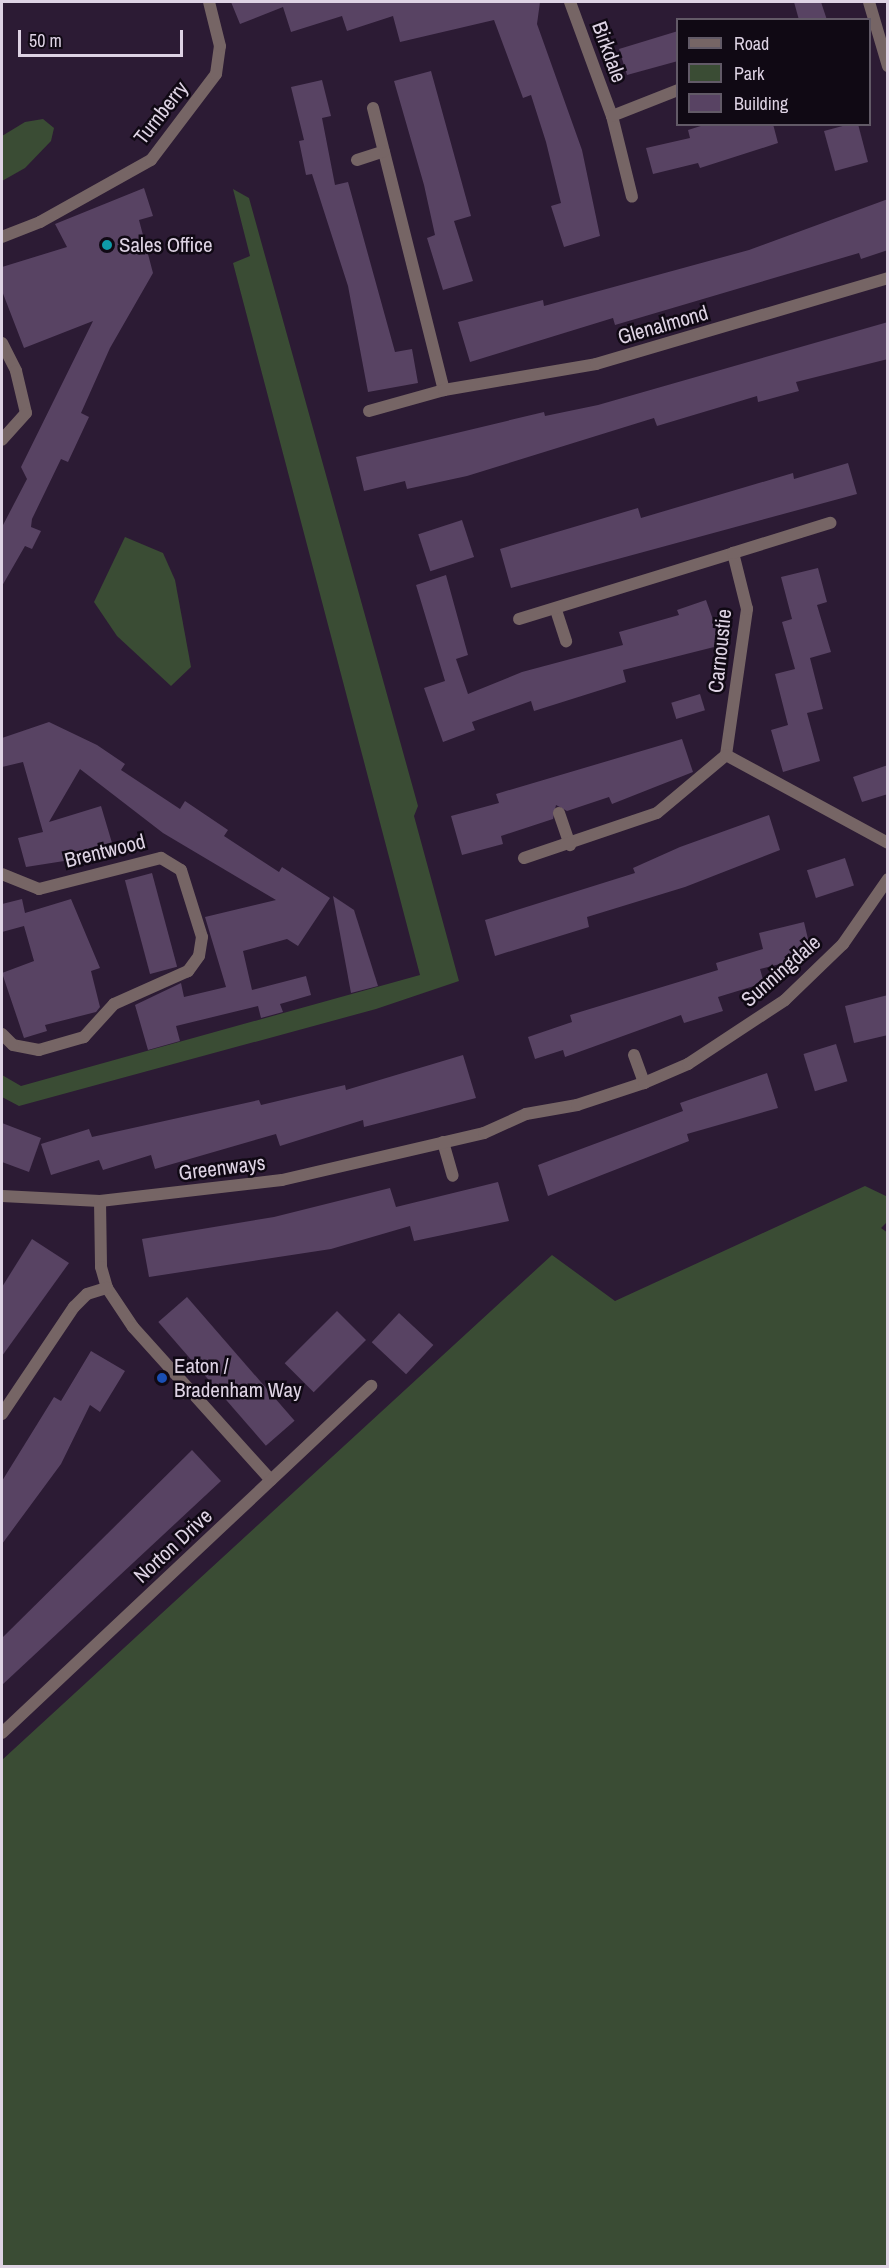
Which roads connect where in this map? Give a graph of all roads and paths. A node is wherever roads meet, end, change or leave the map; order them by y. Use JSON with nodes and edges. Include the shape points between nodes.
{"nodes":[{"id":1,"x":209,"y":2,"type":"edge"},
{"id":2,"x":570,"y":2,"type":"edge"},
{"id":3,"x":869,"y":2,"type":"edge"},
{"id":4,"x":888,"y":66,"type":"edge"},
{"id":5,"x":676,"y":91,"type":"edge"},
{"id":6,"x":373,"y":108,"type":"dead end"},
{"id":7,"x":612,"y":116,"type":"junction"},
{"id":8,"x":384,"y":151,"type":"junction"},
{"id":9,"x":357,"y":160,"type":"dead end"},
{"id":10,"x":632,"y":197,"type":"dead end"},
{"id":11,"x":2,"y":237,"type":"edge"},
{"id":12,"x":888,"y":278,"type":"edge"},
{"id":13,"x":2,"y":343,"type":"edge"},
{"id":14,"x":444,"y":390,"type":"junction"},
{"id":15,"x":369,"y":411,"type":"dead end"},
{"id":16,"x":2,"y":440,"type":"edge"},
{"id":17,"x":830,"y":523,"type":"dead end"},
{"id":18,"x":733,"y":553,"type":"junction"},
{"id":19,"x":556,"y":610,"type":"junction"},
{"id":20,"x":519,"y":619,"type":"dead end"},
{"id":21,"x":566,"y":641,"type":"dead end"},
{"id":22,"x":726,"y":755,"type":"junction"},
{"id":23,"x":559,"y":813,"type":"dead end"},
{"id":24,"x":888,"y":843,"type":"edge"},
{"id":25,"x":570,"y":845,"type":"junction"},
{"id":26,"x":524,"y":858,"type":"dead end"},
{"id":27,"x":2,"y":871,"type":"edge"},
{"id":28,"x":888,"y":879,"type":"edge"},
{"id":29,"x":2,"y":1034,"type":"edge"},
{"id":30,"x":634,"y":1055,"type":"dead end"},
{"id":31,"x":644,"y":1083,"type":"junction"},
{"id":32,"x":484,"y":1133,"type":"joint"},
{"id":33,"x":443,"y":1142,"type":"junction"},
{"id":34,"x":453,"y":1176,"type":"dead end"},
{"id":35,"x":2,"y":1196,"type":"edge"},
{"id":36,"x":100,"y":1202,"type":"junction"},
{"id":37,"x":107,"y":1288,"type":"junction"},
{"id":38,"x":370,"y":1386,"type":"dead end"},
{"id":39,"x":2,"y":1414,"type":"edge"},
{"id":40,"x":271,"y":1480,"type":"junction"},
{"id":41,"x":2,"y":1733,"type":"edge"}],
"edges":[{"from":1,"to":11,"type":"street","name":"Turnberry","via":[[220,46],[216,74],[151,160],[50,217]]},
{"from":2,"to":7,"type":"street","name":"Birkdale"},
{"from":3,"to":4,"type":"street"},
{"from":5,"to":7,"type":"street","name":"Birkdale"},
{"from":6,"to":8,"type":"street"},
{"from":7,"to":10,"type":"street","name":"Birkdale"},
{"from":8,"to":9,"type":"street"},
{"from":8,"to":14,"type":"street"},
{"from":12,"to":14,"type":"street","name":"Glenalmond","via":[[596,364]]},
{"from":13,"to":16,"type":"street","via":[[16,371],[26,413]]},
{"from":14,"to":15,"type":"street","name":"Glenalmond"},
{"from":17,"to":18,"type":"street"},
{"from":18,"to":19,"type":"street"},
{"from":18,"to":22,"type":"street","name":"Carnoustie","via":[[747,609]]},
{"from":19,"to":20,"type":"street"},
{"from":19,"to":21,"type":"street"},
{"from":22,"to":24,"type":"street"},
{"from":22,"to":25,"type":"street","via":[[657,813]]},
{"from":23,"to":25,"type":"street"},
{"from":25,"to":26,"type":"street"},
{"from":27,"to":29,"type":"street","name":"Brentwood","via":[[39,889],[161,858],[181,870],[202,937],[199,956],[188,971],[114,1004],[84,1037],[39,1050],[13,1044]]},
{"from":28,"to":31,"type":"street","name":"Sunningdale","via":[[843,944],[785,1000],[688,1064]]},
{"from":30,"to":31,"type":"street"},
{"from":31,"to":32,"type":"street","name":"Sunningdale","via":[[577,1105],[526,1114]]},
{"from":32,"to":33,"type":"street","name":"Greenways"},
{"from":33,"to":34,"type":"street"},
{"from":33,"to":36,"type":"street","name":"Greenways","via":[[282,1180]]},
{"from":35,"to":36,"type":"street","name":"Greenways"},
{"from":36,"to":37,"type":"street","via":[[101,1267]]},
{"from":37,"to":39,"type":"street","via":[[87,1294],[74,1307]]},
{"from":37,"to":40,"type":"street","via":[[133,1327]]},
{"from":38,"to":40,"type":"street","name":"Norton Drive"},
{"from":40,"to":41,"type":"street","name":"Norton Drive"}]}
